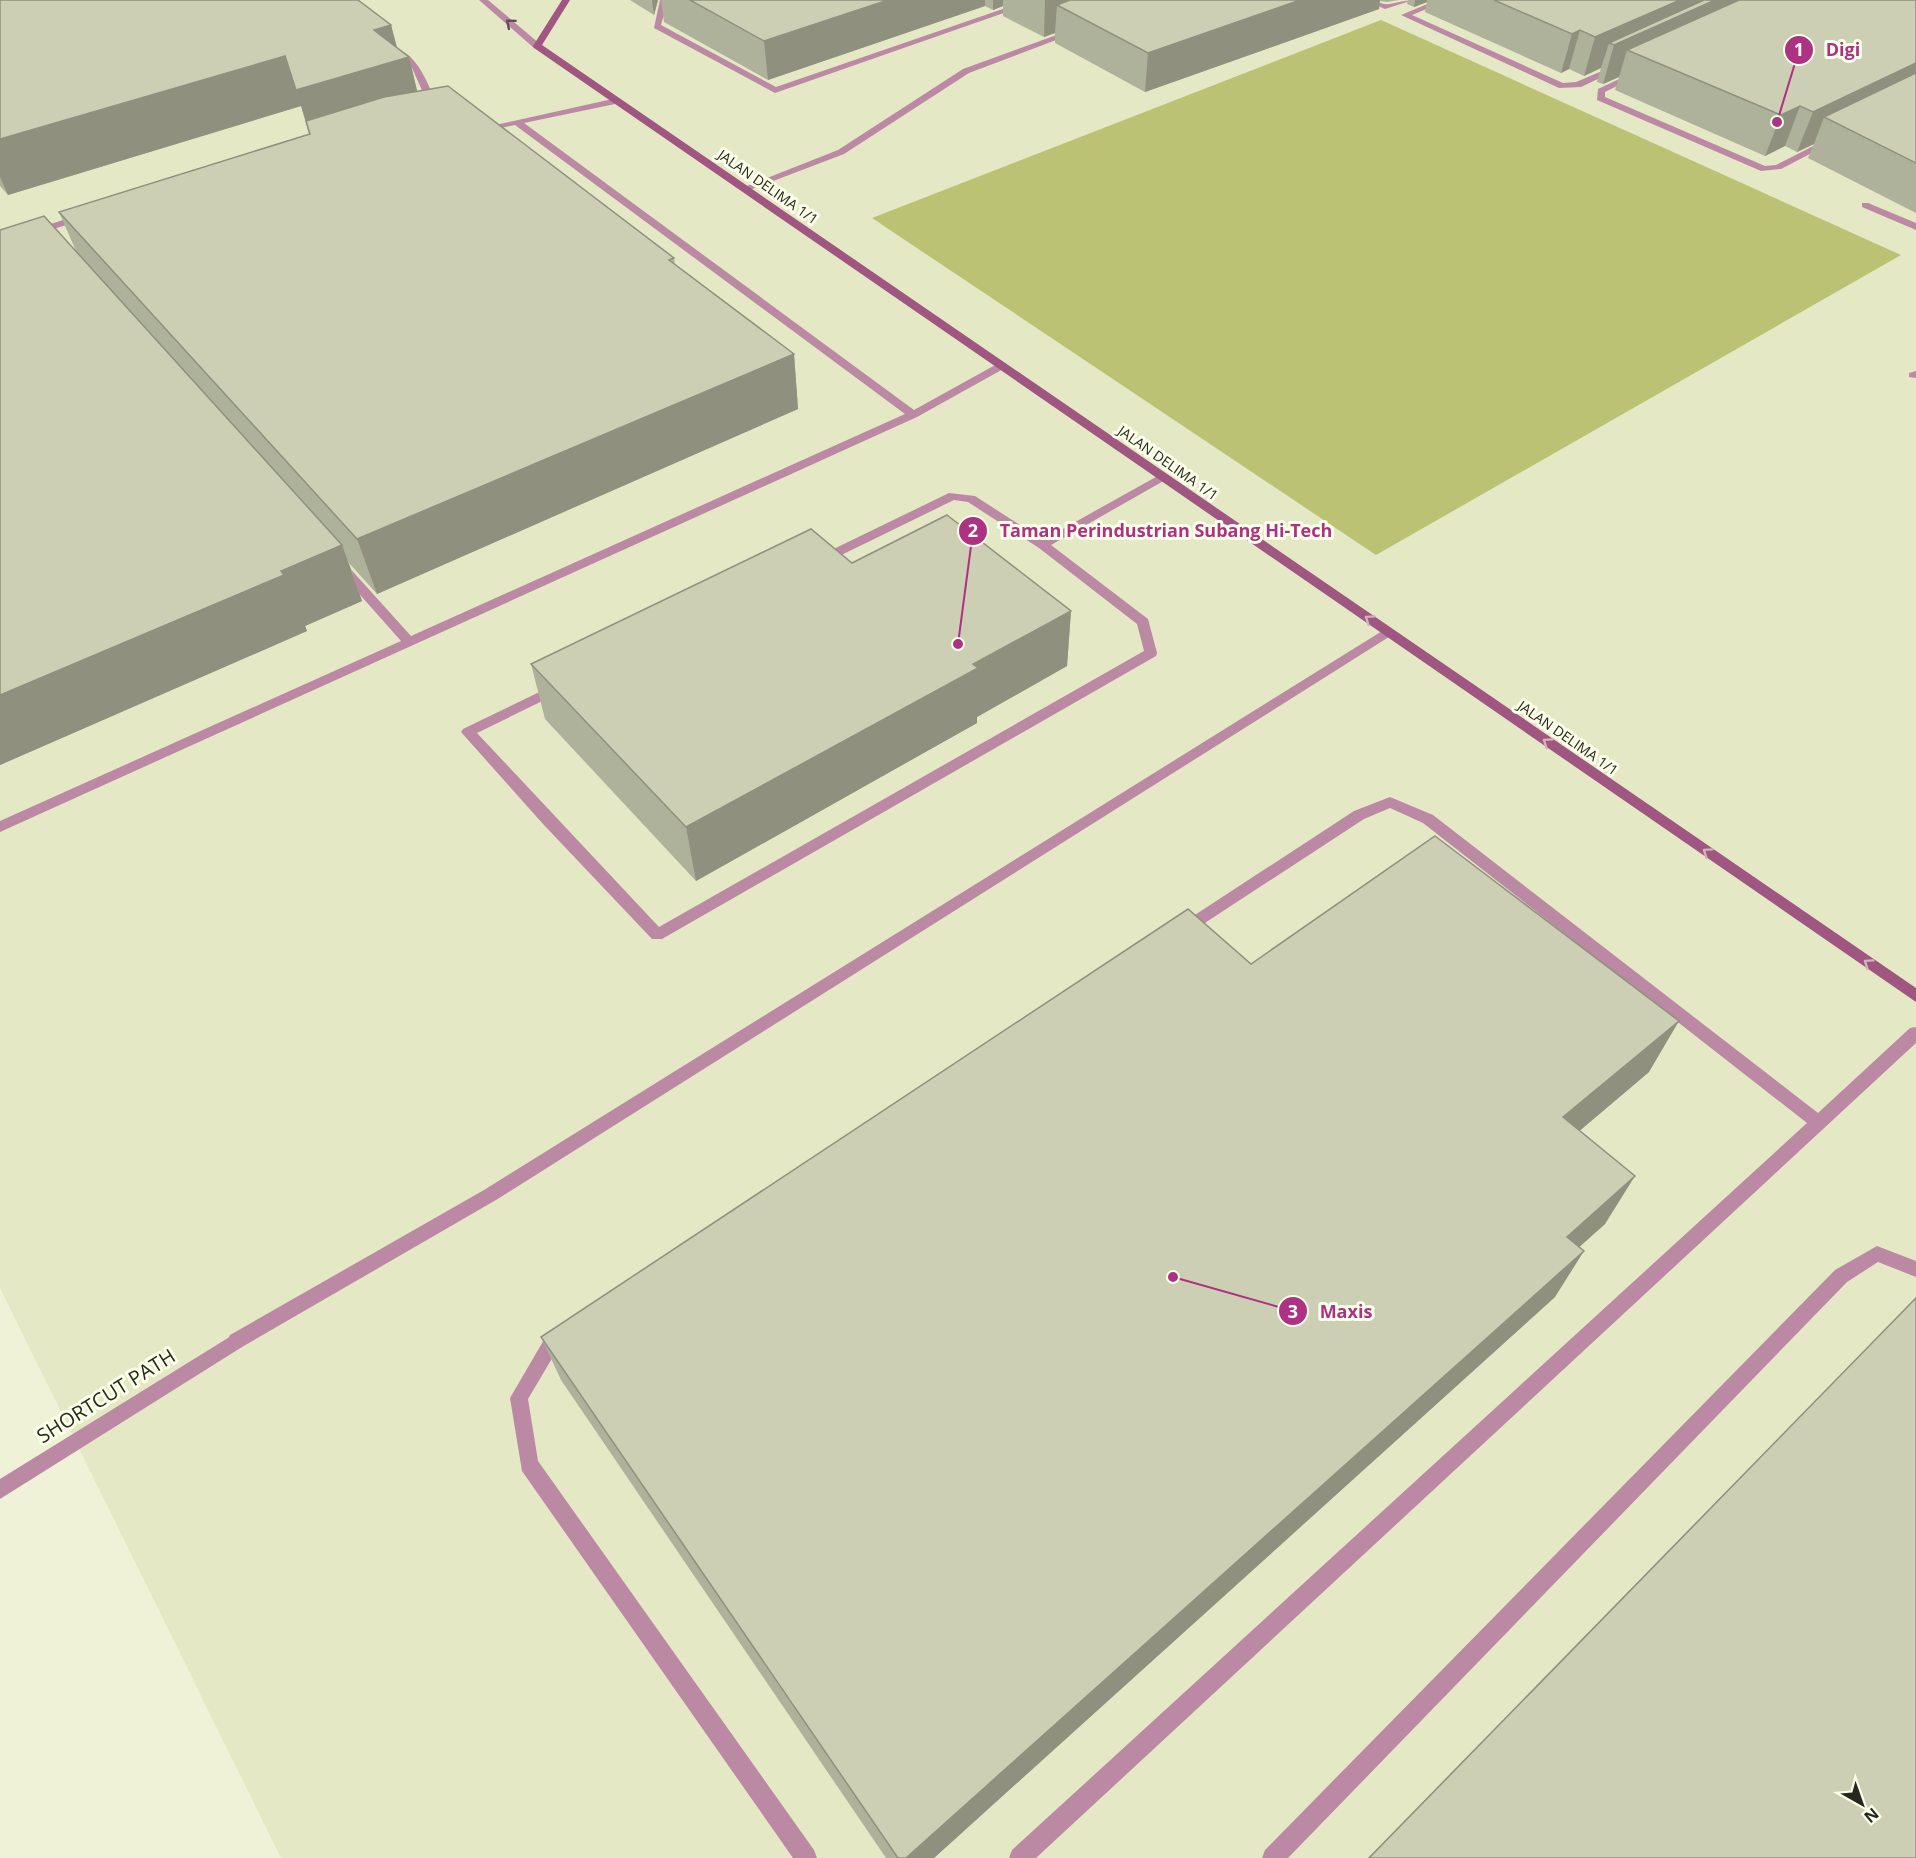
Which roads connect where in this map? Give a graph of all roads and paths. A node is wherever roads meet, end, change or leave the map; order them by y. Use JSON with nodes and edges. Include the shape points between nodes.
{"nodes":[{"id":1,"x":483,"y":0,"type":"edge"},
{"id":2,"x":566,"y":0,"type":"edge"},
{"id":3,"x":664,"y":0,"type":"edge"},
{"id":4,"x":1037,"y":0,"type":"edge"},
{"id":5,"x":1369,"y":0,"type":"edge"},
{"id":6,"x":1409,"y":0,"type":"edge"},
{"id":7,"x":1444,"y":0,"type":"edge"},
{"id":8,"x":1085,"y":28,"type":"edge"},
{"id":9,"x":537,"y":46,"type":"junction"},
{"id":10,"x":389,"y":47,"type":"edge"},
{"id":11,"x":1631,"y":61,"type":"edge"},
{"id":12,"x":1642,"y":72,"type":"edge"},
{"id":13,"x":617,"y":101,"type":"junction"},
{"id":14,"x":423,"y":112,"type":"edge"},
{"id":15,"x":518,"y":123,"type":"junction"},
{"id":16,"x":474,"y":130,"type":"edge"},
{"id":17,"x":1841,"y":135,"type":"edge"},
{"id":18,"x":744,"y":189,"type":"junction"},
{"id":19,"x":1864,"y":205,"type":"dead end"},
{"id":20,"x":92,"y":215,"type":"edge"},
{"id":21,"x":1916,"y":227,"type":"edge"},
{"id":22,"x":0,"y":243,"type":"edge"},
{"id":23,"x":1001,"y":366,"type":"junction"},
{"id":24,"x":913,"y":415,"type":"junction"},
{"id":25,"x":1163,"y":477,"type":"junction"},
{"id":26,"x":1043,"y":545,"type":"junction"},
{"id":27,"x":337,"y":561,"type":"edge"},
{"id":28,"x":1388,"y":632,"type":"junction"},
{"id":29,"x":408,"y":641,"type":"junction"},
{"id":30,"x":0,"y":826,"type":"edge"},
{"id":31,"x":1170,"y":939,"type":"edge"},
{"id":32,"x":1916,"y":996,"type":"edge"},
{"id":33,"x":1916,"y":1033,"type":"edge"},
{"id":34,"x":1819,"y":1123,"type":"junction"},
{"id":35,"x":1916,"y":1269,"type":"edge"},
{"id":36,"x":571,"y":1330,"type":"edge"},
{"id":37,"x":0,"y":1490,"type":"edge"},
{"id":38,"x":806,"y":1858,"type":"edge"},
{"id":39,"x":1020,"y":1858,"type":"edge"},
{"id":40,"x":1273,"y":1858,"type":"edge"}],
"edges":[{"from":9,"to":1,"type":"street","one_way":true},
{"from":2,"to":9,"type":"street"},
{"from":3,"to":4,"type":"street","via":[[657,26],[775,90]]},
{"from":5,"to":6,"type":"street","via":[[1385,7]]},
{"from":7,"to":11,"type":"street","via":[[1405,15],[1562,86],[1578,85]]},
{"from":8,"to":18,"type":"street","via":[[966,71],[841,152]]},
{"from":9,"to":13,"type":"street","name":"JALAN DELIMA 1/1"},
{"from":10,"to":14,"type":"street","via":[[416,67],[434,108]]},
{"from":12,"to":17,"type":"street","via":[[1601,91],[1600,98],[1764,169],[1778,167]]},
{"from":13,"to":15,"type":"street"},
{"from":13,"to":18,"type":"street","name":"JALAN DELIMA 1/1"},
{"from":15,"to":16,"type":"street"},
{"from":15,"to":24,"type":"street"},
{"from":18,"to":23,"type":"street","name":"JALAN DELIMA 1/1"},
{"from":19,"to":21,"type":"street"},
{"from":20,"to":22,"type":"street"},
{"from":23,"to":24,"type":"street"},
{"from":23,"to":25,"type":"street","name":"JALAN DELIMA 1/1"},
{"from":24,"to":29,"type":"street"},
{"from":25,"to":26,"type":"street"},
{"from":28,"to":25,"type":"street","name":"JALAN DELIMA 1/1","one_way":true},
{"from":26,"to":26,"type":"street","via":[[971,499],[953,496],[468,732],[657,935],[1151,653],[1143,622]]},
{"from":27,"to":29,"type":"street"},
{"from":32,"to":28,"type":"street","name":"JALAN DELIMA 1/1","one_way":true},
{"from":28,"to":37,"type":"street","name":"SHORTCUT PATH","via":[[490,1195],[236,1341]]},
{"from":29,"to":30,"type":"street"},
{"from":31,"to":34,"type":"street","via":[[1359,815],[1390,802],[1428,819]]},
{"from":33,"to":34,"type":"street"},
{"from":34,"to":39,"type":"street"},
{"from":35,"to":40,"type":"street","via":[[1877,1254],[1841,1276]]},
{"from":36,"to":38,"type":"street","via":[[551,1344],[519,1398],[529,1464]]}]}
